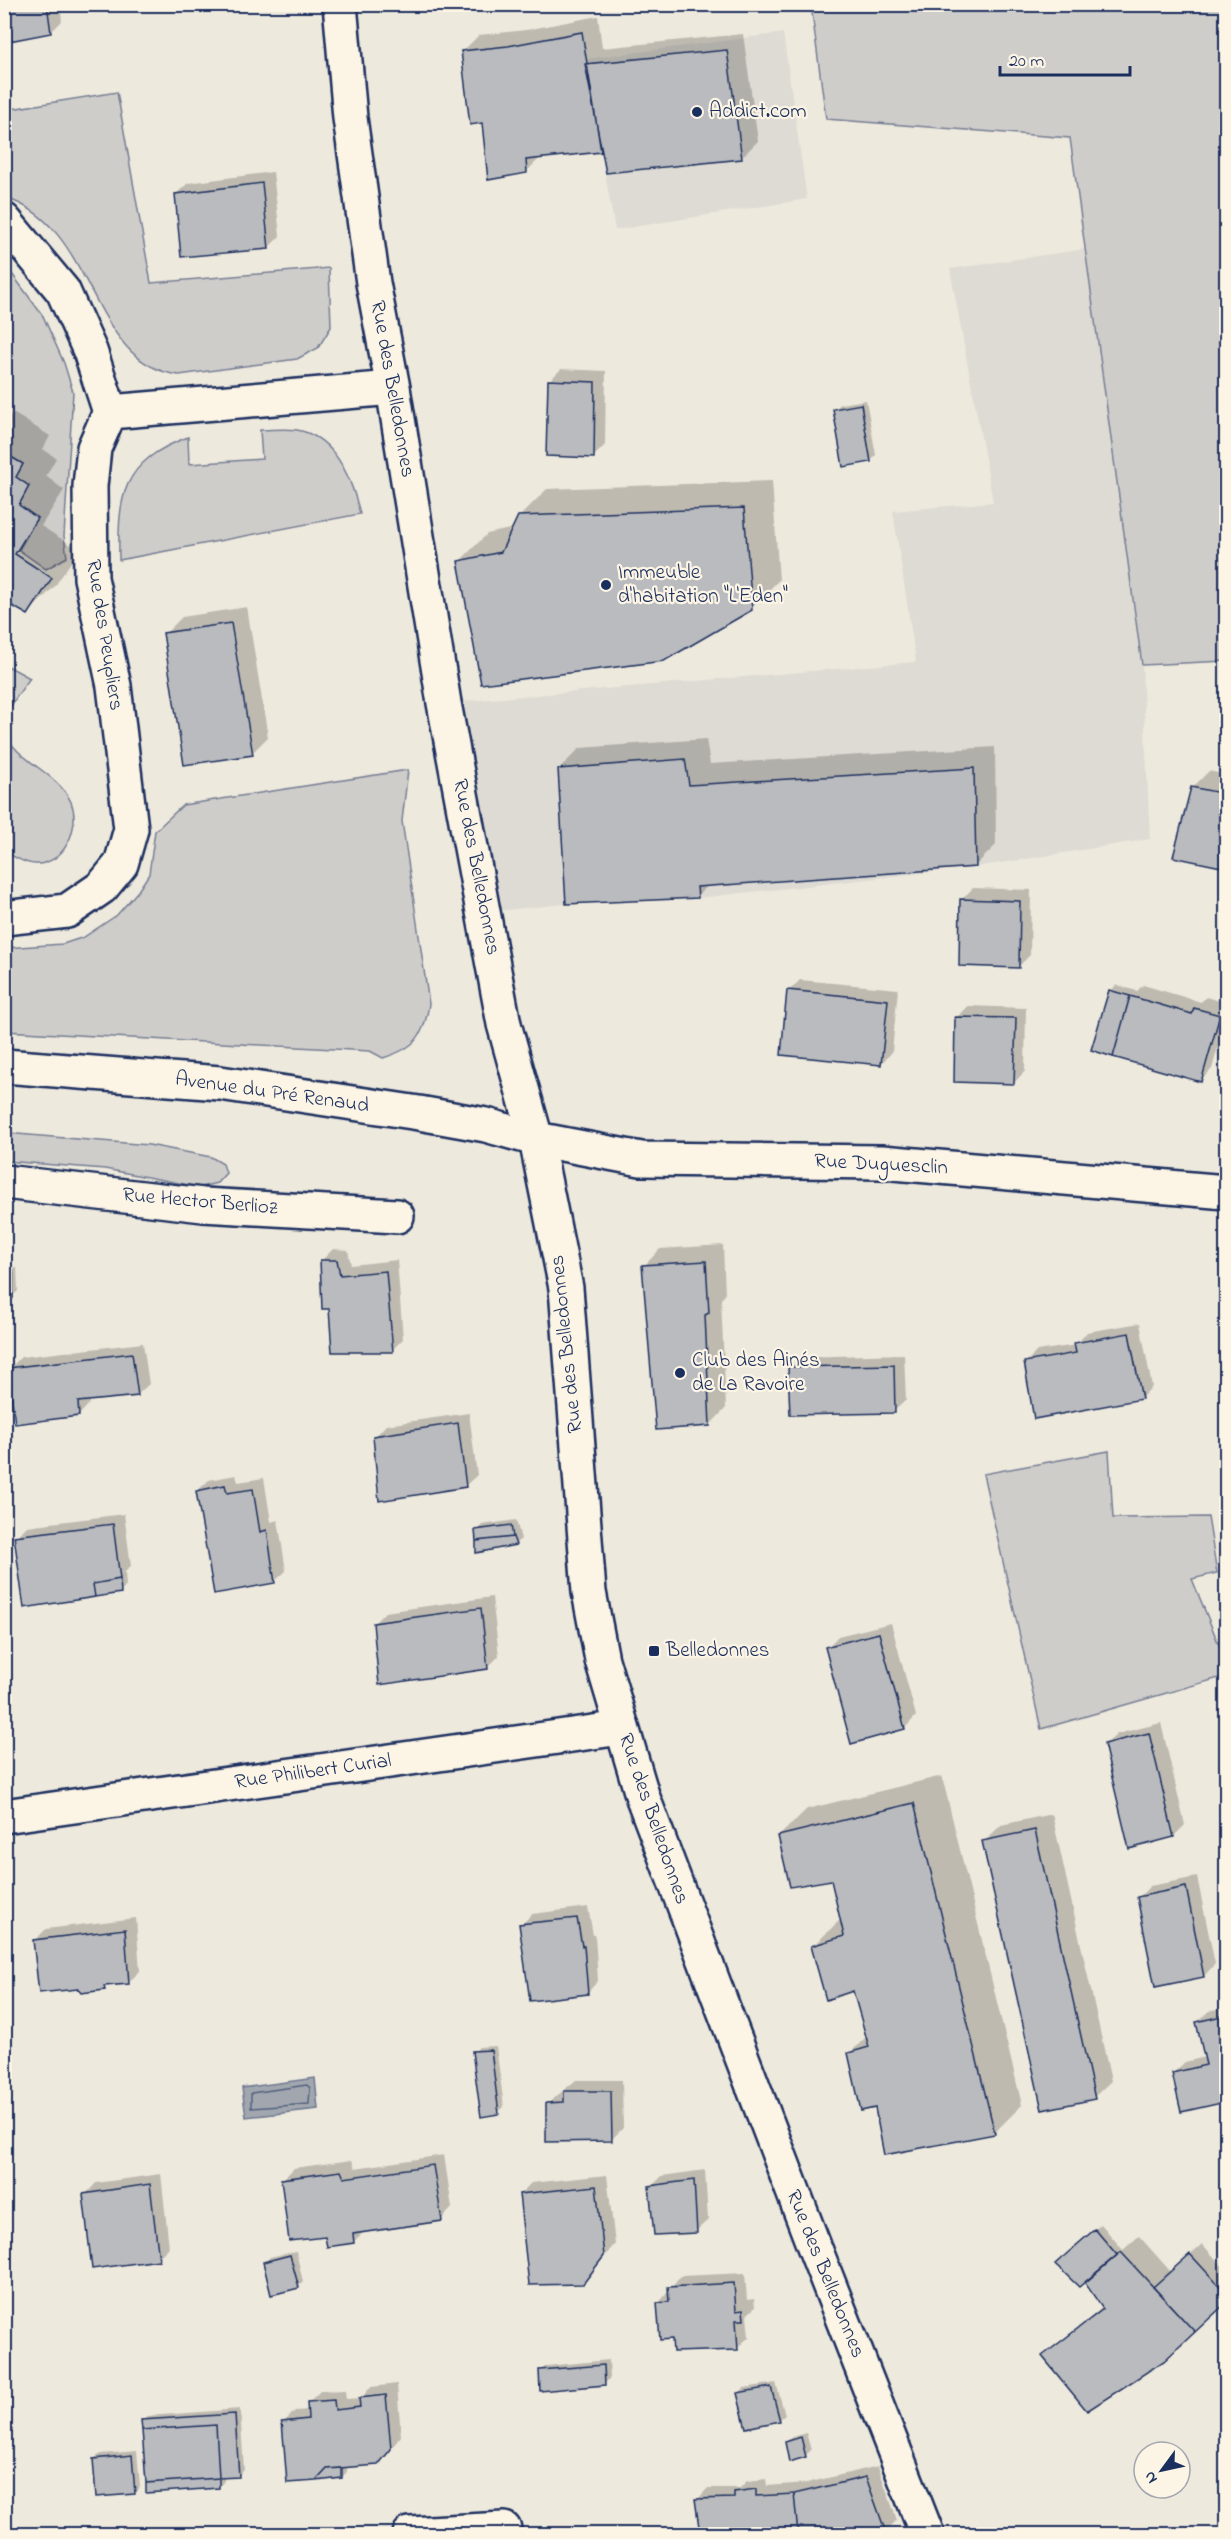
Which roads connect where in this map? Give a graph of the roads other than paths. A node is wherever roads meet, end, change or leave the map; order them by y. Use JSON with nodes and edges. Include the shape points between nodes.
{"nodes":[{"id":1,"x":340,"y":4,"type":"edge"},
{"id":2,"x":4,"y":220,"type":"edge"},
{"id":3,"x":393,"y":388,"type":"junction"},
{"id":4,"x":110,"y":412,"type":"junction"},
{"id":5,"x":4,"y":918,"type":"edge"},
{"id":6,"x":4,"y":1066,"type":"edge"},
{"id":7,"x":536,"y":1139,"type":"junction"},
{"id":8,"x":4,"y":1182,"type":"edge"},
{"id":9,"x":1227,"y":1192,"type":"edge"},
{"id":10,"x":397,"y":1216,"type":"dead end"},
{"id":11,"x":621,"y":1728,"type":"junction"},
{"id":12,"x":4,"y":1816,"type":"edge"},
{"id":13,"x":504,"y":2529,"type":"dead end"},
{"id":14,"x":410,"y":2535,"type":"edge"},
{"id":15,"x":927,"y":2535,"type":"edge"}],
"edges":[{"from":1,"to":3,"type":"main road","name":"Rue des Belledonnes","via":[[350,118],[373,283]]},
{"from":2,"to":4,"type":"main road","via":[[63,291],[90,351]]},
{"from":3,"to":4,"type":"main road"},
{"from":3,"to":7,"type":"main road","name":"Rue des Belledonnes","via":[[444,703],[504,1024]]},
{"from":4,"to":5,"type":"main road","name":"Rue des Peupliers","via":[[94,448],[90,486],[91,578],[114,686],[131,830],[120,864],[102,887],[67,911]]},
{"from":6,"to":7,"type":"main road","name":"Avenue du Pré Renaud","via":[[220,1083],[430,1115]]},
{"from":7,"to":9,"type":"main road","name":"Rue Duguesclin","via":[[641,1159],[882,1162]]},
{"from":7,"to":11,"type":"main road","name":"Rue des Belledonnes","via":[[566,1287],[589,1592]]},
{"from":8,"to":10,"type":"main road","name":"Rue Hector Berlioz","via":[[203,1205]]},
{"from":11,"to":12,"type":"main road","name":"Rue Philibert Curial"},
{"from":11,"to":15,"type":"main road","name":"Rue des Belledonnes","via":[[696,1941]]},
{"from":13,"to":14,"type":"main road"}]}
